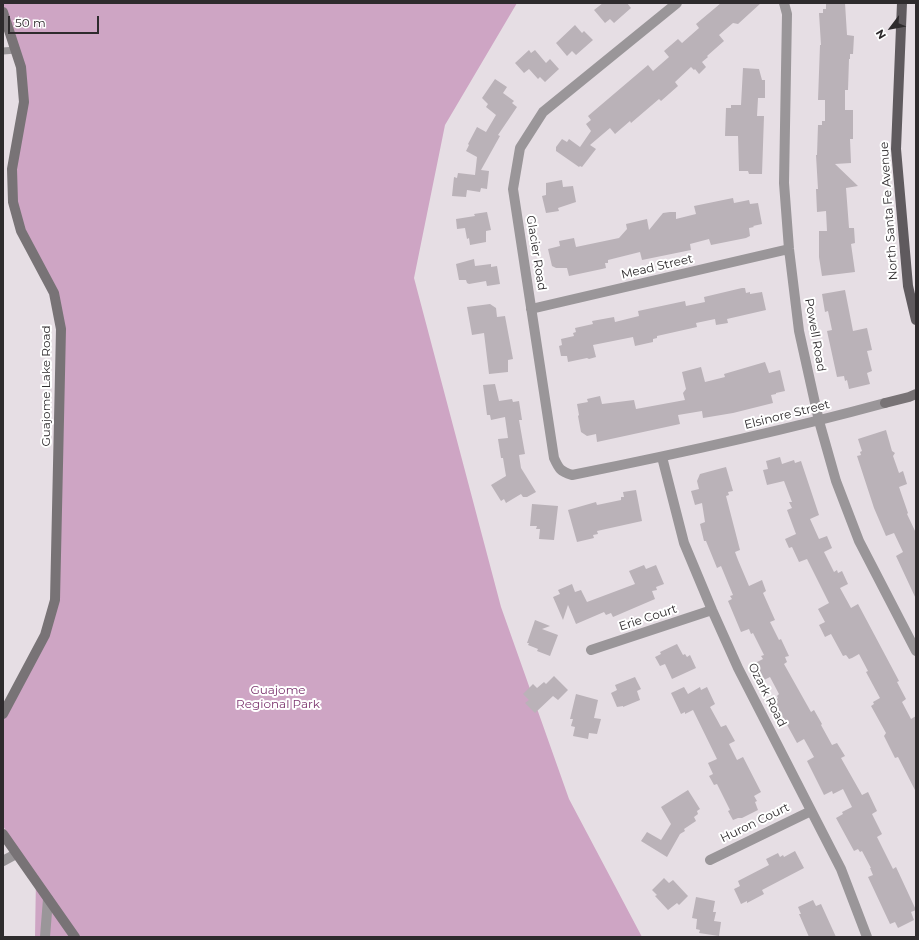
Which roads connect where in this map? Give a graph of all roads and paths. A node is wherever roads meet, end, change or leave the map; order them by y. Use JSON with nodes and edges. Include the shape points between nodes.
{"nodes":[{"id":1,"x":676,"y":3,"type":"edge"},
{"id":2,"x":784,"y":3,"type":"edge"},
{"id":3,"x":902,"y":3,"type":"edge"},
{"id":4,"x":3,"y":12,"type":"edge"},
{"id":5,"x":16,"y":50,"type":"junction"},
{"id":6,"x":3,"y":51,"type":"edge"},
{"id":7,"x":789,"y":250,"type":"junction"},
{"id":8,"x":532,"y":309,"type":"junction"},
{"id":9,"x":916,"y":320,"type":"edge"},
{"id":10,"x":916,"y":394,"type":"edge"},
{"id":11,"x":819,"y":421,"type":"junction"},
{"id":12,"x":662,"y":457,"type":"junction"},
{"id":13,"x":712,"y":610,"type":"junction"},
{"id":14,"x":591,"y":650,"type":"dead end"},
{"id":15,"x":916,"y":651,"type":"edge"},
{"id":16,"x":3,"y":714,"type":"edge"},
{"id":17,"x":811,"y":811,"type":"junction"},
{"id":18,"x":3,"y":834,"type":"edge"},
{"id":19,"x":16,"y":854,"type":"junction"},
{"id":20,"x":710,"y":860,"type":"dead end"},
{"id":21,"x":3,"y":861,"type":"edge"},
{"id":22,"x":48,"y":900,"type":"junction"},
{"id":23,"x":45,"y":937,"type":"edge"},
{"id":24,"x":75,"y":937,"type":"edge"},
{"id":25,"x":867,"y":937,"type":"edge"}],
"edges":[{"from":1,"to":8,"type":"street","name":"Glacier Road","via":[[543,112],[520,148],[513,189]]},
{"from":2,"to":7,"type":"street","name":"Powell Road","via":[[787,14],[784,183]]},
{"from":3,"to":9,"type":"main road","name":"North Santa Fe Avenue","via":[[896,149],[908,286]]},
{"from":4,"to":5,"type":"street","name":"Guajome Lake Road"},
{"from":5,"to":6,"type":"lane"},
{"from":5,"to":16,"type":"street","name":"Guajome Lake Road","via":[[22,67],[24,102],[12,169],[13,202],[21,231],[54,293],[61,328],[56,600],[45,634]]},
{"from":7,"to":8,"type":"street","name":"Mead Street"},
{"from":7,"to":11,"type":"street","name":"Powell Road","via":[[799,331]]},
{"from":8,"to":12,"type":"street","name":"Glacier Road","via":[[554,458],[560,469],[572,475]]},
{"from":10,"to":11,"type":"street","name":"Elsinore Street"},
{"from":11,"to":12,"type":"street","name":"Elsinore Street"},
{"from":11,"to":15,"type":"street","name":"Powell Road","via":[[836,481],[859,541]]},
{"from":12,"to":13,"type":"street","name":"Ozark Road","via":[[684,543]]},
{"from":13,"to":14,"type":"street","name":"Erie Court"},
{"from":13,"to":17,"type":"street","name":"Ozark Road","via":[[738,668]]},
{"from":17,"to":20,"type":"street","name":"Huron Court"},
{"from":17,"to":25,"type":"street","name":"Ozark Road","via":[[841,869]]},
{"from":18,"to":19,"type":"street"},
{"from":19,"to":21,"type":"street"},
{"from":19,"to":22,"type":"street"},
{"from":22,"to":23,"type":"street"},
{"from":22,"to":24,"type":"street"}]}
